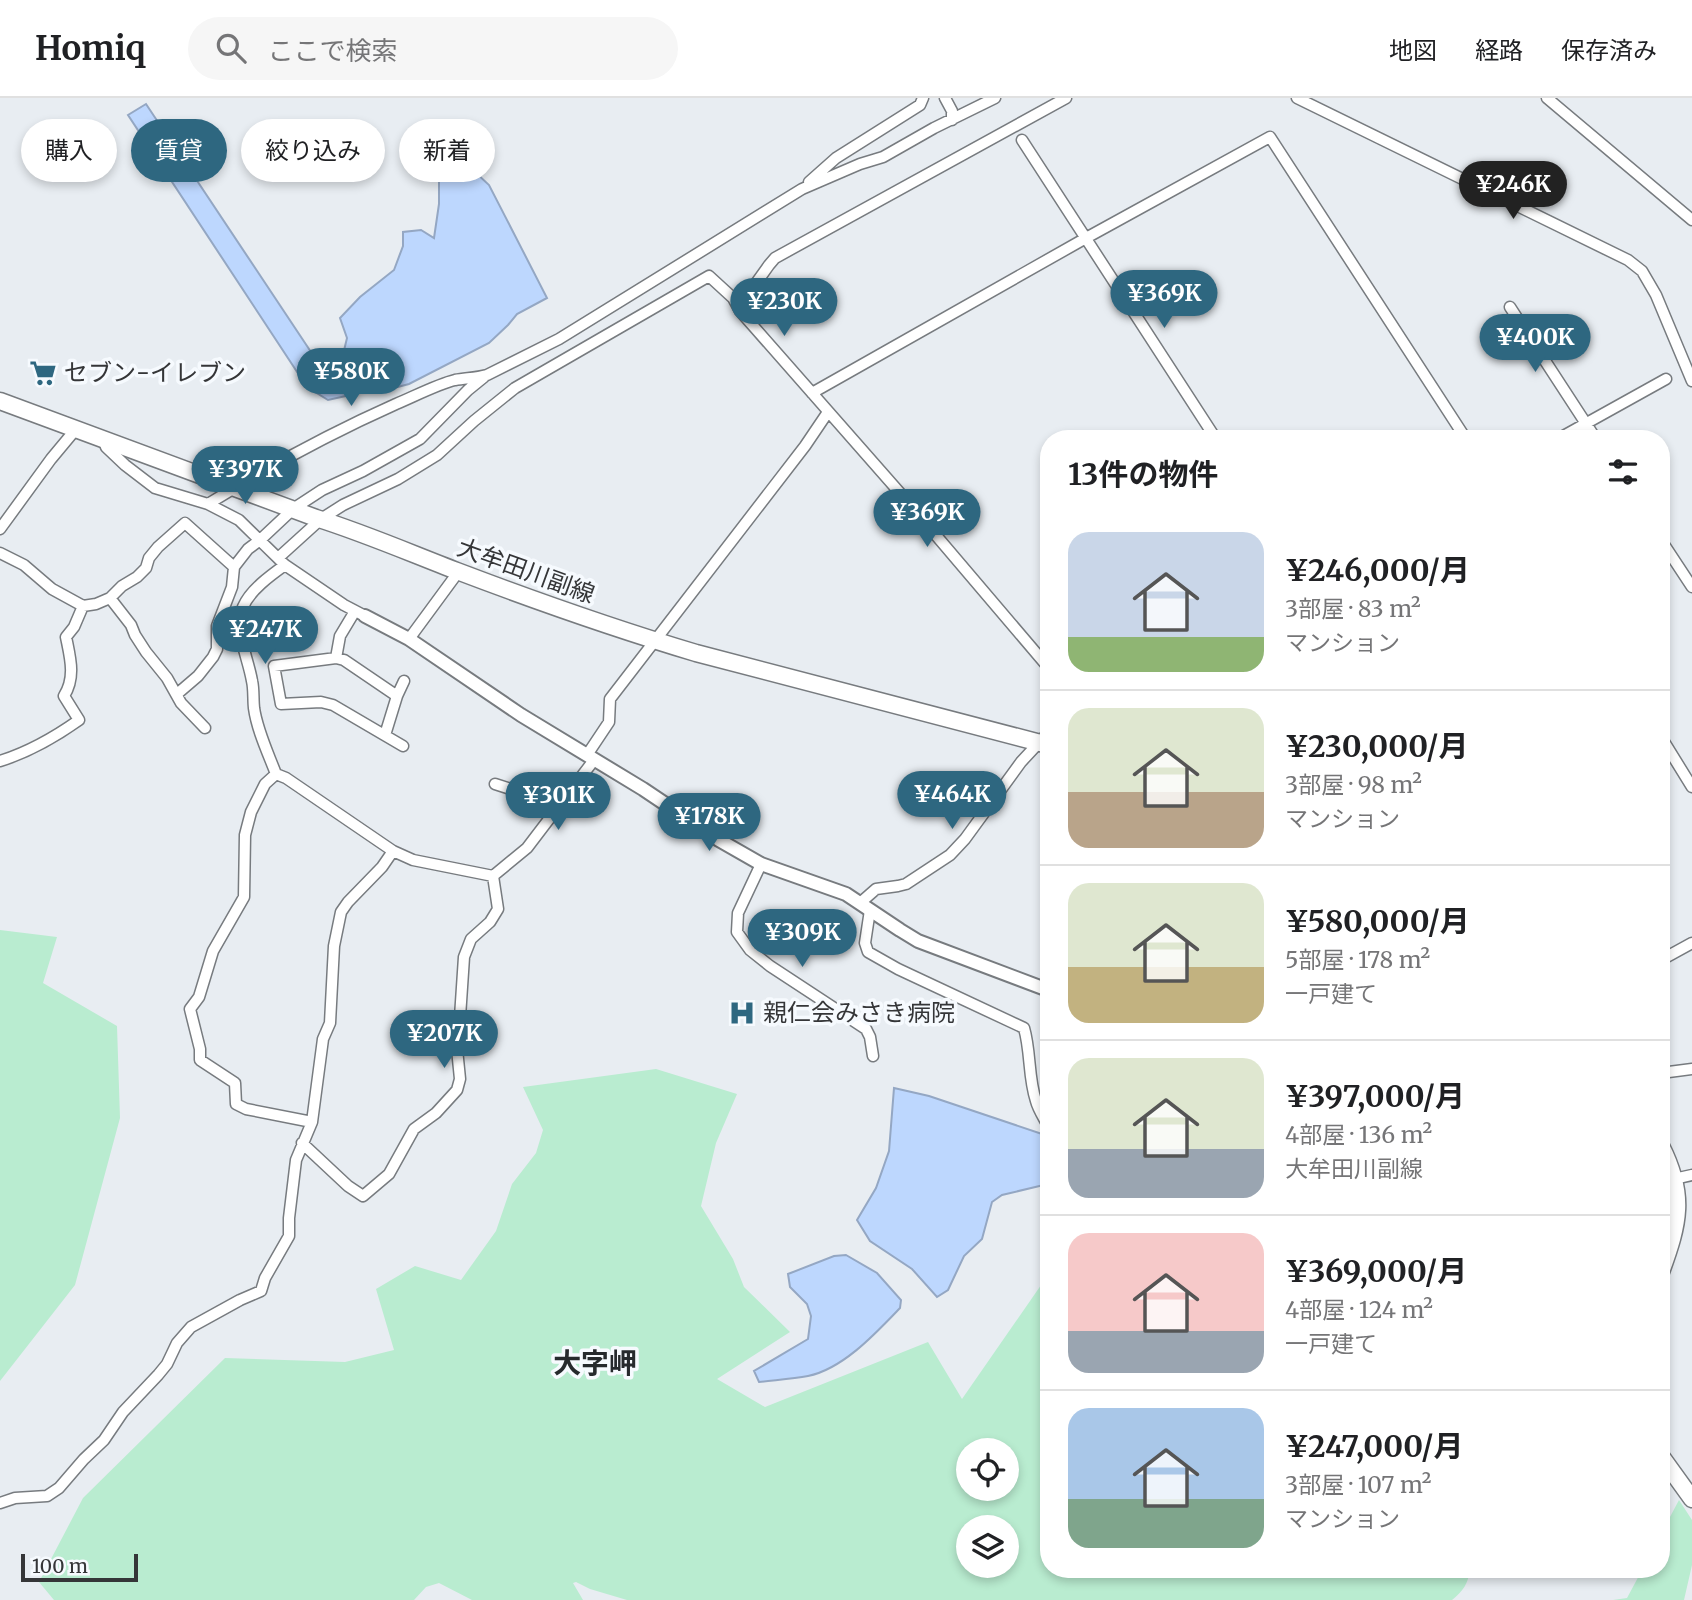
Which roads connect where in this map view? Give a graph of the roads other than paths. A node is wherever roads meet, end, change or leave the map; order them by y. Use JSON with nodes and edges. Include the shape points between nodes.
{"nodes":[{"id":1,"x":923,"y":98,"type":"edge"},
{"id":2,"x":945,"y":98,"type":"edge"},
{"id":3,"x":996,"y":98,"type":"edge"},
{"id":4,"x":1066,"y":98,"type":"edge"},
{"id":5,"x":1297,"y":98,"type":"edge"},
{"id":6,"x":1547,"y":98,"type":"edge"},
{"id":7,"x":952,"y":120,"type":"junction"},
{"id":8,"x":1022,"y":140,"type":"dead end"},
{"id":9,"x":802,"y":188,"type":"junction"},
{"id":10,"x":1692,"y":220,"type":"edge"},
{"id":11,"x":1086,"y":238,"type":"junction"},
{"id":12,"x":733,"y":298,"type":"junction"},
{"id":13,"x":1510,"y":307,"type":"dead end"},
{"id":14,"x":487,"y":375,"type":"junction"},
{"id":15,"x":1666,"y":379,"type":"dead end"},
{"id":16,"x":1692,"y":381,"type":"edge"},
{"id":17,"x":812,"y":393,"type":"junction"},
{"id":18,"x":0,"y":401,"type":"edge"},
{"id":19,"x":828,"y":412,"type":"junction"},
{"id":20,"x":1586,"y":424,"type":"junction"},
{"id":21,"x":76,"y":429,"type":"junction"},
{"id":22,"x":1210,"y":430,"type":"edge"},
{"id":23,"x":1460,"y":430,"type":"edge"},
{"id":24,"x":1575,"y":430,"type":"edge"},
{"id":25,"x":1590,"y":430,"type":"edge"},
{"id":26,"x":103,"y":438,"type":"junction"},
{"id":27,"x":234,"y":487,"type":"junction"},
{"id":28,"x":208,"y":504,"type":"junction"},
{"id":29,"x":295,"y":510,"type":"junction"},
{"id":30,"x":318,"y":518,"type":"junction"},
{"id":31,"x":0,"y":529,"type":"edge"},
{"id":32,"x":260,"y":540,"type":"junction"},
{"id":33,"x":0,"y":553,"type":"edge"},
{"id":34,"x":1670,"y":554,"type":"edge"},
{"id":35,"x":281,"y":561,"type":"junction"},
{"id":36,"x":234,"y":567,"type":"junction"},
{"id":37,"x":458,"y":571,"type":"junction"},
{"id":38,"x":1692,"y":587,"type":"edge"},
{"id":39,"x":110,"y":597,"type":"junction"},
{"id":40,"x":83,"y":606,"type":"junction"},
{"id":41,"x":360,"y":613,"type":"junction"},
{"id":42,"x":409,"y":639,"type":"junction"},
{"id":43,"x":654,"y":641,"type":"junction"},
{"id":44,"x":336,"y":658,"type":"junction"},
{"id":45,"x":1040,"y":658,"type":"edge"},
{"id":46,"x":404,"y":681,"type":"dead end"},
{"id":47,"x":177,"y":694,"type":"junction"},
{"id":48,"x":397,"y":696,"type":"junction"},
{"id":49,"x":205,"y":727,"type":"dead end"},
{"id":50,"x":384,"y":735,"type":"junction"},
{"id":51,"x":1040,"y":739,"type":"edge"},
{"id":52,"x":1040,"y":745,"type":"edge"},
{"id":53,"x":403,"y":746,"type":"dead end"},
{"id":54,"x":1670,"y":752,"type":"edge"},
{"id":55,"x":591,"y":758,"type":"junction"},
{"id":56,"x":0,"y":761,"type":"edge"},
{"id":57,"x":276,"y":774,"type":"junction"},
{"id":58,"x":495,"y":784,"type":"dead end"},
{"id":59,"x":1692,"y":787,"type":"edge"},
{"id":60,"x":560,"y":805,"type":"junction"},
{"id":61,"x":393,"y":851,"type":"junction"},
{"id":62,"x":761,"y":864,"type":"junction"},
{"id":63,"x":493,"y":876,"type":"junction"},
{"id":64,"x":865,"y":907,"type":"junction"},
{"id":65,"x":1692,"y":943,"type":"edge"},
{"id":66,"x":1670,"y":955,"type":"edge"},
{"id":67,"x":1040,"y":987,"type":"edge"},
{"id":68,"x":873,"y":1056,"type":"dead end"},
{"id":69,"x":1692,"y":1069,"type":"edge"},
{"id":70,"x":1670,"y":1072,"type":"edge"},
{"id":71,"x":1040,"y":1109,"type":"edge"},
{"id":72,"x":312,"y":1122,"type":"junction"},
{"id":73,"x":303,"y":1143,"type":"junction"},
{"id":74,"x":1670,"y":1169,"type":"edge"},
{"id":75,"x":1692,"y":1175,"type":"edge"},
{"id":76,"x":1674,"y":1179,"type":"junction"},
{"id":77,"x":1670,"y":1198,"type":"edge"},
{"id":78,"x":1678,"y":1200,"type":"junction"},
{"id":79,"x":1670,"y":1247,"type":"edge"},
{"id":80,"x":1670,"y":1468,"type":"edge"},
{"id":81,"x":1692,"y":1499,"type":"edge"},
{"id":82,"x":0,"y":1503,"type":"edge"}],
"edges":[{"from":1,"to":9,"type":"street","via":[[920,105],[836,158]]},
{"from":2,"to":7,"type":"street"},
{"from":3,"to":7,"type":"street"},
{"from":4,"to":12,"type":"street","via":[[775,258],[744,300]]},
{"from":5,"to":16,"type":"street","via":[[1628,260],[1642,271],[1656,295]]},
{"from":6,"to":10,"type":"street"},
{"from":7,"to":9,"type":"street","via":[[883,157]]},
{"from":8,"to":11,"type":"street"},
{"from":9,"to":14,"type":"street","via":[[559,339]]},
{"from":11,"to":17,"type":"street"},
{"from":11,"to":22,"type":"street"},
{"from":11,"to":23,"type":"street","via":[[1270,137]]},
{"from":12,"to":17,"type":"street"},
{"from":12,"to":30,"type":"street","via":[[709,276],[515,388],[438,455]]},
{"from":13,"to":20,"type":"street"},
{"from":14,"to":27,"type":"street","via":[[455,380],[376,413]]},
{"from":14,"to":29,"type":"street","via":[[420,439],[322,490]]},
{"from":15,"to":20,"type":"street"},
{"from":17,"to":19,"type":"street"},
{"from":18,"to":21,"type":"main road","name":"大牟田川副線"},
{"from":19,"to":43,"type":"street"},
{"from":19,"to":45,"type":"street"},
{"from":20,"to":24,"type":"street"},
{"from":20,"to":25,"type":"street"},
{"from":21,"to":26,"type":"main road","name":"大牟田川副線"},
{"from":21,"to":31,"type":"street"},
{"from":26,"to":27,"type":"main road","name":"大牟田川副線"},
{"from":26,"to":28,"type":"street","via":[[106,447],[155,488]]},
{"from":27,"to":28,"type":"street"},
{"from":27,"to":29,"type":"main road","name":"大牟田川副線"},
{"from":28,"to":32,"type":"street","via":[[239,520]]},
{"from":29,"to":30,"type":"main road","name":"大牟田川副線"},
{"from":29,"to":32,"type":"street"},
{"from":30,"to":35,"type":"street"},
{"from":30,"to":37,"type":"main road","name":"大牟田川副線"},
{"from":32,"to":35,"type":"street"},
{"from":32,"to":36,"type":"street"},
{"from":33,"to":40,"type":"street"},
{"from":34,"to":38,"type":"street"},
{"from":35,"to":41,"type":"street"},
{"from":35,"to":57,"type":"street","via":[[244,604],[240,616],[254,709]]},
{"from":36,"to":39,"type":"street","via":[[185,523],[158,547],[138,577]]},
{"from":36,"to":47,"type":"street","via":[[232,587],[217,626],[217,649],[198,676]]},
{"from":37,"to":42,"type":"street"},
{"from":37,"to":43,"type":"main road","name":"大牟田川副線"},
{"from":39,"to":40,"type":"street"},
{"from":39,"to":47,"type":"street"},
{"from":40,"to":56,"type":"street","via":[[66,637],[72,674],[64,696],[79,720],[24,753]]},
{"from":41,"to":42,"type":"street"},
{"from":41,"to":44,"type":"street","via":[[340,636]]},
{"from":42,"to":55,"type":"street"},
{"from":43,"to":51,"type":"main road","name":"大牟田川副線"},
{"from":43,"to":55,"type":"street","via":[[610,699],[609,722]]},
{"from":44,"to":48,"type":"street"},
{"from":44,"to":50,"type":"street","via":[[274,666],[281,704],[333,705]]},
{"from":46,"to":48,"type":"street"},
{"from":47,"to":49,"type":"street"},
{"from":48,"to":50,"type":"street"},
{"from":50,"to":53,"type":"street"},
{"from":52,"to":64,"type":"street","via":[[1021,762],[950,855],[906,884],[876,889]]},
{"from":54,"to":59,"type":"street"},
{"from":55,"to":60,"type":"street"},
{"from":55,"to":62,"type":"street"},
{"from":57,"to":61,"type":"street"},
{"from":57,"to":72,"type":"street","via":[[265,784],[251,811],[245,835],[244,897],[213,951],[200,997],[190,1009],[200,1060],[235,1083],[236,1104]]},
{"from":58,"to":60,"type":"street"},
{"from":60,"to":63,"type":"street","via":[[527,848]]},
{"from":61,"to":63,"type":"street","via":[[412,860]]},
{"from":61,"to":72,"type":"street","via":[[341,912],[334,946],[330,1023],[323,1039]]},
{"from":62,"to":64,"type":"street","via":[[846,894]]},
{"from":62,"to":68,"type":"street","via":[[738,913],[737,932],[770,966],[866,1029]]},
{"from":63,"to":73,"type":"street","via":[[498,909],[471,939],[464,957],[457,1090],[414,1129],[389,1174],[363,1196]]},
{"from":64,"to":67,"type":"street","via":[[918,941]]},
{"from":64,"to":71,"type":"street","via":[[868,953],[1024,1028]]},
{"from":65,"to":66,"type":"street"},
{"from":69,"to":70,"type":"street"},
{"from":72,"to":73,"type":"street"},
{"from":73,"to":82,"type":"street","via":[[296,1160],[289,1236],[261,1291],[191,1327],[167,1364],[59,1488],[47,1496]]},
{"from":74,"to":76,"type":"main road"},
{"from":75,"to":76,"type":"street"},
{"from":76,"to":78,"type":"main road"},
{"from":77,"to":78,"type":"street"},
{"from":78,"to":79,"type":"main road"},
{"from":80,"to":81,"type":"main road"}]}
